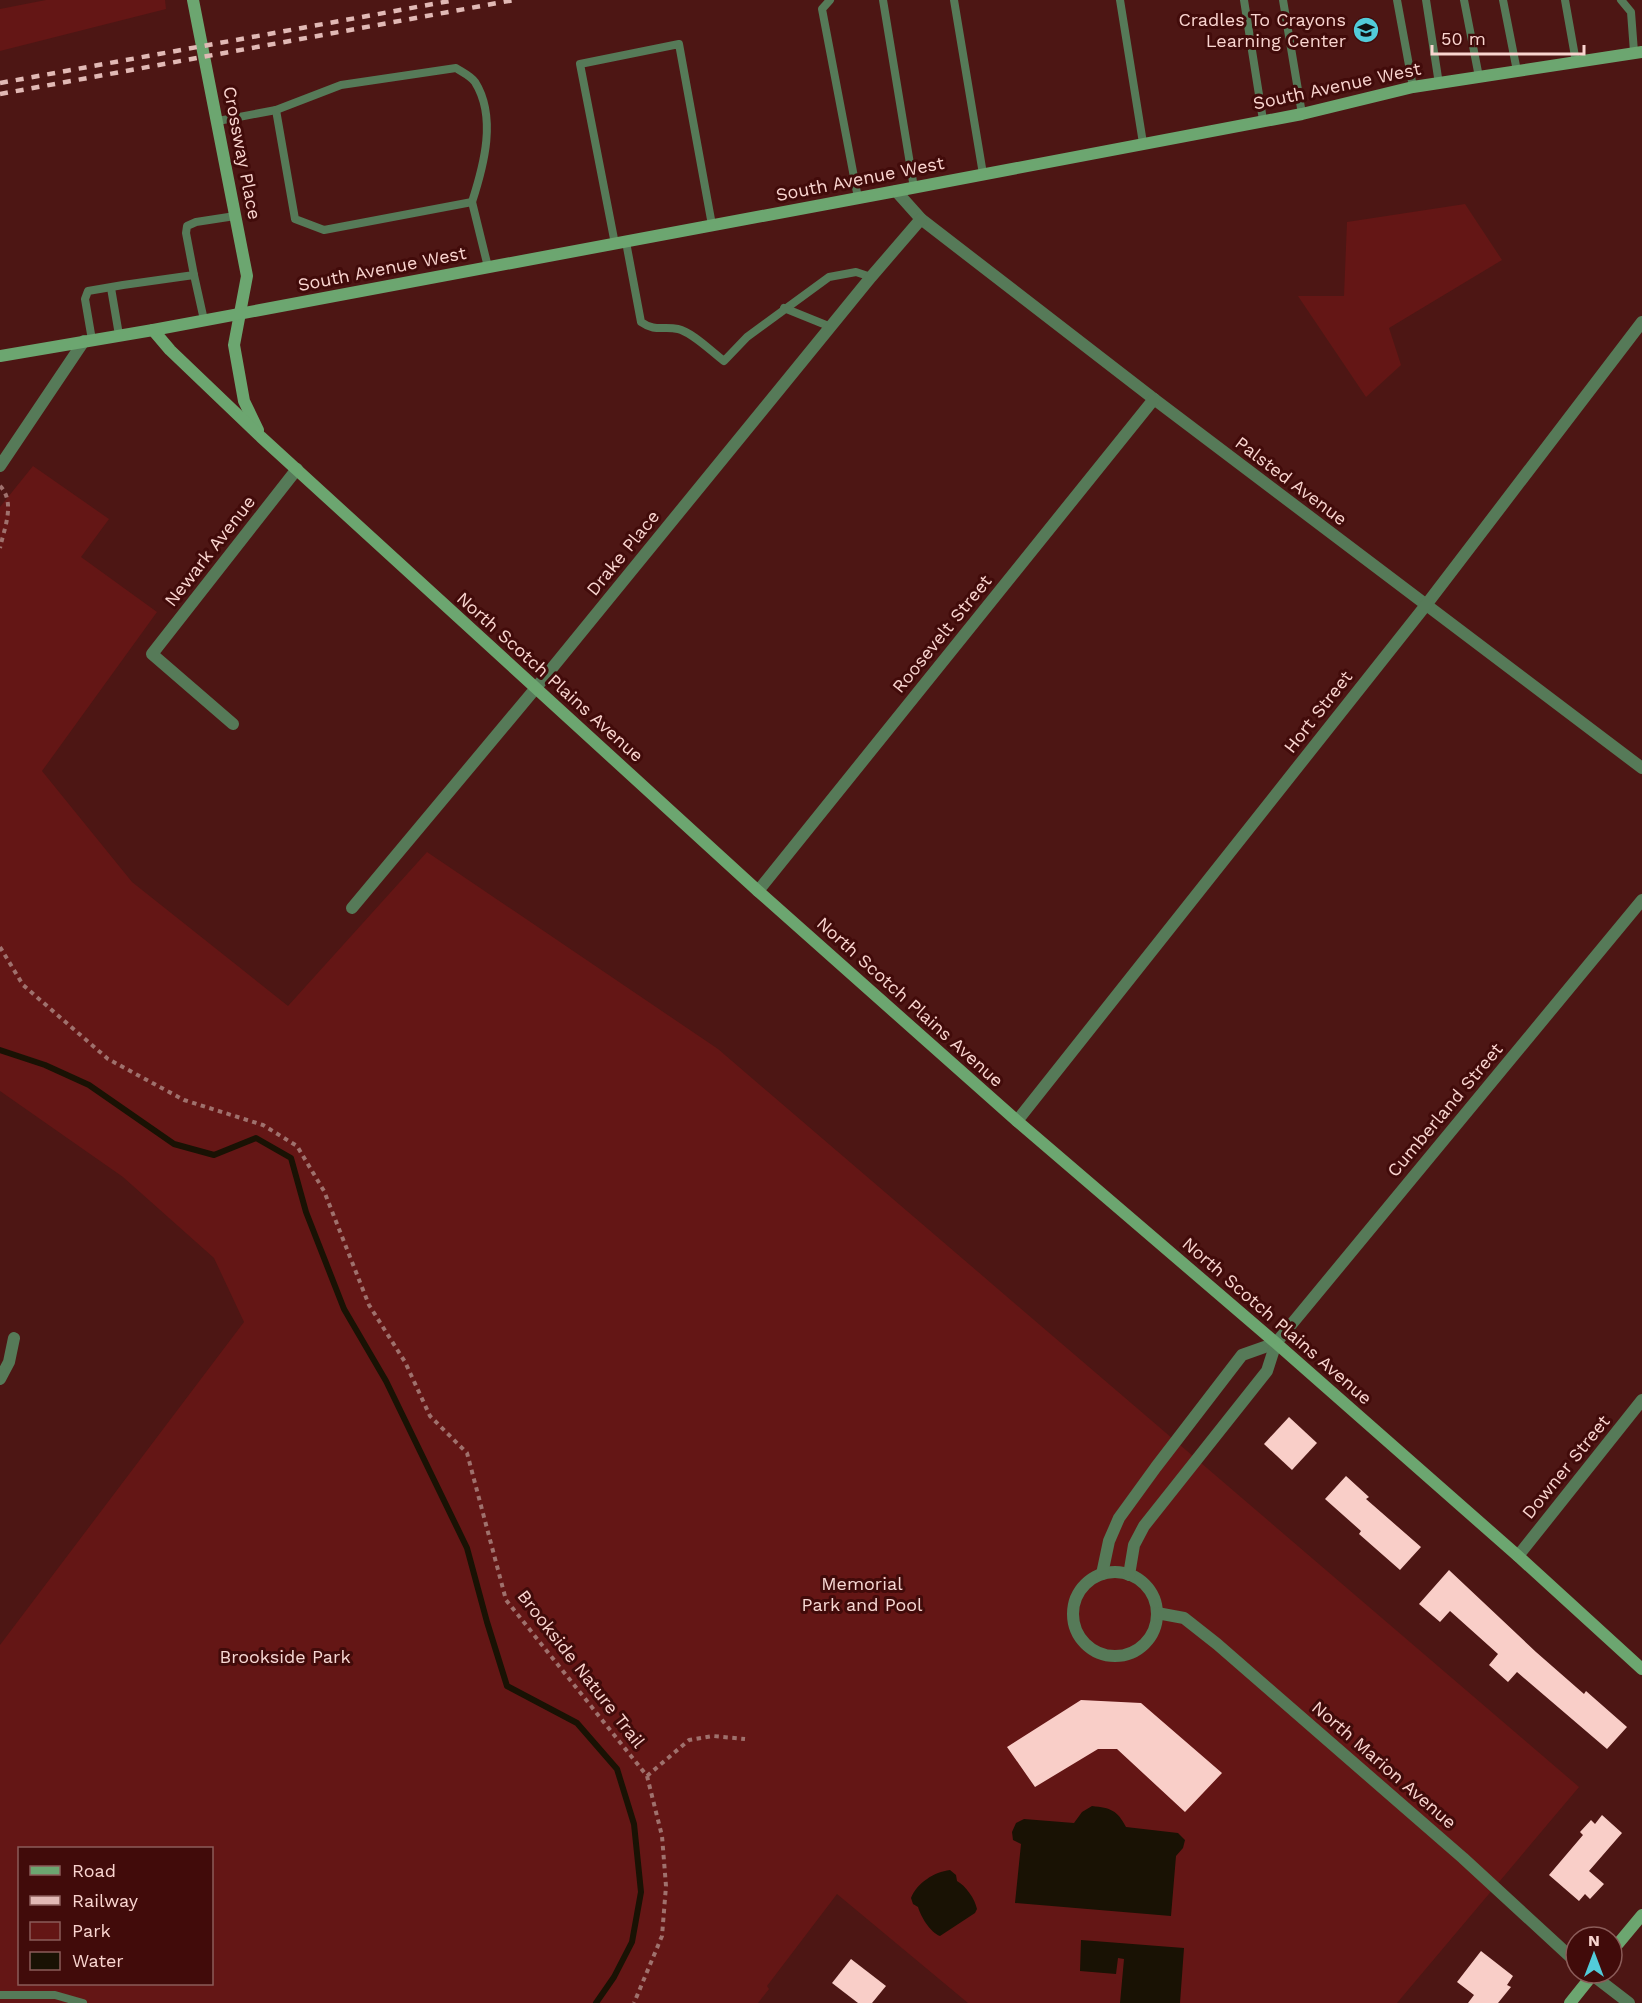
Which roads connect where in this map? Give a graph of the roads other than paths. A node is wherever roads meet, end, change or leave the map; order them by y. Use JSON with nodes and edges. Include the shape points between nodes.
{"nodes":[{"id":1,"x":193,"y":0,"type":"edge"},
{"id":2,"x":830,"y":0,"type":"edge"},
{"id":3,"x":883,"y":0,"type":"edge"},
{"id":4,"x":954,"y":0,"type":"edge"},
{"id":5,"x":1120,"y":0,"type":"edge"},
{"id":6,"x":1244,"y":0,"type":"edge"},
{"id":7,"x":1283,"y":0,"type":"edge"},
{"id":8,"x":1397,"y":0,"type":"edge"},
{"id":9,"x":1426,"y":0,"type":"edge"},
{"id":10,"x":1464,"y":0,"type":"edge"},
{"id":11,"x":1503,"y":0,"type":"edge"},
{"id":12,"x":1565,"y":0,"type":"edge"},
{"id":13,"x":1621,"y":0,"type":"edge"},
{"id":14,"x":1638,"y":52,"type":"edge"},
{"id":15,"x":1576,"y":62,"type":"junction"},
{"id":16,"x":1517,"y":71,"type":"junction"},
{"id":17,"x":1479,"y":77,"type":"junction"},
{"id":18,"x":1439,"y":84,"type":"junction"},
{"id":19,"x":1413,"y":87,"type":"junction"},
{"id":20,"x":276,"y":110,"type":"junction"},
{"id":21,"x":1302,"y":114,"type":"junction"},
{"id":22,"x":1263,"y":120,"type":"junction"},
{"id":23,"x":218,"y":121,"type":"junction"},
{"id":24,"x":1143,"y":143,"type":"junction"},
{"id":25,"x":983,"y":174,"type":"junction"},
{"id":26,"x":914,"y":188,"type":"junction"},
{"id":27,"x":896,"y":191,"type":"junction"},
{"id":28,"x":858,"y":198,"type":"junction"},
{"id":29,"x":472,"y":202,"type":"junction"},
{"id":30,"x":235,"y":216,"type":"junction"},
{"id":31,"x":921,"y":219,"type":"junction"},
{"id":32,"x":712,"y":225,"type":"junction"},
{"id":33,"x":620,"y":243,"type":"junction"},
{"id":34,"x":488,"y":267,"type":"junction"},
{"id":35,"x":194,"y":275,"type":"junction"},
{"id":36,"x":871,"y":277,"type":"junction"},
{"id":37,"x":111,"y":288,"type":"junction"},
{"id":38,"x":784,"y":308,"type":"junction"},
{"id":39,"x":241,"y":313,"type":"junction"},
{"id":40,"x":204,"y":320,"type":"junction"},
{"id":41,"x":1642,"y":322,"type":"edge"},
{"id":42,"x":831,"y":327,"type":"junction"},
{"id":43,"x":153,"y":330,"type":"junction"},
{"id":44,"x":119,"y":335,"type":"junction"},
{"id":45,"x":88,"y":340,"type":"junction"},
{"id":46,"x":0,"y":356,"type":"edge"},
{"id":47,"x":1154,"y":399,"type":"junction"},
{"id":48,"x":261,"y":436,"type":"junction"},
{"id":49,"x":0,"y":466,"type":"edge"},
{"id":50,"x":297,"y":469,"type":"junction"},
{"id":51,"x":1426,"y":605,"type":"junction"},
{"id":52,"x":535,"y":689,"type":"junction"},
{"id":53,"x":233,"y":724,"type":"dead end"},
{"id":54,"x":1642,"y":768,"type":"edge"},
{"id":55,"x":758,"y":891,"type":"junction"},
{"id":56,"x":1642,"y":900,"type":"edge"},
{"id":57,"x":352,"y":909,"type":"dead end"},
{"id":58,"x":1017,"y":1120,"type":"junction"},
{"id":59,"x":14,"y":1338,"type":"dead end"},
{"id":60,"x":1276,"y":1343,"type":"junction"},
{"id":61,"x":0,"y":1379,"type":"edge"},
{"id":62,"x":1642,"y":1400,"type":"edge"},
{"id":63,"x":1518,"y":1556,"type":"junction"},
{"id":64,"x":1102,"y":1574,"type":"junction"},
{"id":65,"x":1129,"y":1575,"type":"junction"},
{"id":66,"x":1157,"y":1613,"type":"junction"},
{"id":67,"x":1642,"y":1669,"type":"edge"},
{"id":68,"x":1642,"y":1915,"type":"edge"},
{"id":69,"x":1624,"y":1937,"type":"edge"},
{"id":70,"x":1564,"y":1951,"type":"edge"},
{"id":71,"x":1584,"y":1985,"type":"edge"},
{"id":72,"x":1606,"y":1985,"type":"edge"},
{"id":73,"x":0,"y":1995,"type":"edge"},
{"id":74,"x":83,"y":2003,"type":"edge"},
{"id":75,"x":1570,"y":2003,"type":"edge"},
{"id":76,"x":1629,"y":2003,"type":"edge"}],
"edges":[{"from":1,"to":23,"type":"street","name":"Crossway Place"},
{"from":2,"to":28,"type":"lane","via":[[822,9]]},
{"from":3,"to":26,"type":"lane"},
{"from":4,"to":25,"type":"lane"},
{"from":5,"to":24,"type":"lane"},
{"from":6,"to":22,"type":"lane"},
{"from":7,"to":21,"type":"lane"},
{"from":8,"to":19,"type":"lane"},
{"from":9,"to":18,"type":"lane"},
{"from":10,"to":17,"type":"lane"},
{"from":11,"to":16,"type":"lane"},
{"from":12,"to":15,"type":"lane"},
{"from":13,"to":14,"type":"lane","via":[[1631,12]]},
{"from":14,"to":15,"type":"street","name":"South Avenue West"},
{"from":15,"to":16,"type":"street","name":"South Avenue West"},
{"from":16,"to":17,"type":"street","name":"South Avenue West"},
{"from":17,"to":18,"type":"street","name":"South Avenue West"},
{"from":18,"to":19,"type":"street","name":"South Avenue West"},
{"from":19,"to":21,"type":"street","name":"South Avenue West"},
{"from":20,"to":23,"type":"lane"},
{"from":20,"to":29,"type":"lane","via":[[295,219],[324,230]]},
{"from":20,"to":29,"type":"lane","via":[[341,86],[456,68],[474,80],[485,106],[483,167]]},
{"from":21,"to":22,"type":"street","name":"South Avenue West"},
{"from":22,"to":24,"type":"street","name":"South Avenue West"},
{"from":23,"to":30,"type":"street","name":"Crossway Place"},
{"from":24,"to":25,"type":"street","name":"South Avenue West"},
{"from":25,"to":26,"type":"street","name":"South Avenue West"},
{"from":26,"to":27,"type":"street","name":"South Avenue West"},
{"from":27,"to":28,"type":"street","name":"South Avenue West"},
{"from":27,"to":31,"type":"street","name":"Palsted Avenue"},
{"from":28,"to":32,"type":"street","name":"South Avenue West"},
{"from":29,"to":34,"type":"lane"},
{"from":30,"to":35,"type":"lane","via":[[187,226]]},
{"from":30,"to":39,"type":"street","name":"Crossway Place","via":[[247,276]]},
{"from":31,"to":36,"type":"street","name":"Drake Place"},
{"from":31,"to":47,"type":"street","name":"Palsted Avenue"},
{"from":32,"to":33,"type":"street","name":"South Avenue West"},
{"from":32,"to":33,"type":"lane","via":[[679,44],[580,64]]},
{"from":33,"to":34,"type":"street","name":"South Avenue West"},
{"from":33,"to":38,"type":"lane","via":[[641,322],[649,328],[678,329],[724,362],[747,337]]},
{"from":34,"to":39,"type":"street","name":"South Avenue West"},
{"from":35,"to":37,"type":"lane"},
{"from":35,"to":40,"type":"lane"},
{"from":36,"to":38,"type":"lane","via":[[856,272],[829,277]]},
{"from":36,"to":42,"type":"street","name":"Drake Place"},
{"from":37,"to":44,"type":"lane"},
{"from":37,"to":45,"type":"lane","via":[[88,291],[86,295]]},
{"from":38,"to":42,"type":"lane"},
{"from":39,"to":40,"type":"street","name":"South Avenue West"},
{"from":39,"to":48,"type":"street","name":"North Scotch Plains Avenue","via":[[234,345],[239,381]]},
{"from":40,"to":43,"type":"street","name":"South Avenue West"},
{"from":41,"to":51,"type":"street","name":"Hort Street"},
{"from":42,"to":52,"type":"street","name":"Drake Place"},
{"from":43,"to":44,"type":"street","name":"South Avenue West"},
{"from":43,"to":48,"type":"street"},
{"from":44,"to":45,"type":"street","name":"South Avenue West"},
{"from":45,"to":46,"type":"street","name":"South Avenue West"},
{"from":45,"to":49,"type":"street"},
{"from":47,"to":51,"type":"street","name":"Palsted Avenue"},
{"from":47,"to":55,"type":"street","name":"Roosevelt Street"},
{"from":48,"to":50,"type":"street","name":"North Scotch Plains Avenue"},
{"from":50,"to":52,"type":"street","name":"North Scotch Plains Avenue"},
{"from":50,"to":53,"type":"street","name":"Newark Avenue","via":[[152,654]]},
{"from":51,"to":54,"type":"street","name":"Palsted Avenue"},
{"from":51,"to":58,"type":"street","name":"Hort Street"},
{"from":52,"to":55,"type":"street","name":"North Scotch Plains Avenue"},
{"from":52,"to":57,"type":"street","name":"Drake Place"},
{"from":55,"to":58,"type":"street","name":"North Scotch Plains Avenue"},
{"from":56,"to":60,"type":"street","name":"Cumberland Street"},
{"from":58,"to":60,"type":"street","name":"North Scotch Plains Avenue"},
{"from":59,"to":61,"type":"street","via":[[9,1362]]},
{"from":60,"to":63,"type":"street","name":"North Scotch Plains Avenue"},
{"from":60,"to":64,"type":"street","via":[[1242,1354],[1119,1518],[1108,1541]]},
{"from":60,"to":65,"type":"street","name":"Cumberland Street","via":[[1267,1371],[1144,1526],[1134,1545]]},
{"from":62,"to":63,"type":"street","name":"Downer Street"},
{"from":63,"to":67,"type":"street","name":"North Scotch Plains Avenue"},
{"from":64,"to":65,"type":"street"},
{"from":64,"to":66,"type":"street","via":[[1082,1588],[1073,1612],[1077,1632],[1090,1647],[1115,1656],[1140,1648],[1152,1633]]},
{"from":65,"to":66,"type":"street","via":[[1149,1590]]},
{"from":66,"to":70,"type":"street","name":"North Marion Avenue","via":[[1184,1618],[1218,1644]]},
{"from":68,"to":69,"type":"street"},
{"from":71,"to":75,"type":"street"},
{"from":72,"to":76,"type":"street"},
{"from":73,"to":74,"type":"lane","via":[[56,1995]]}]}
